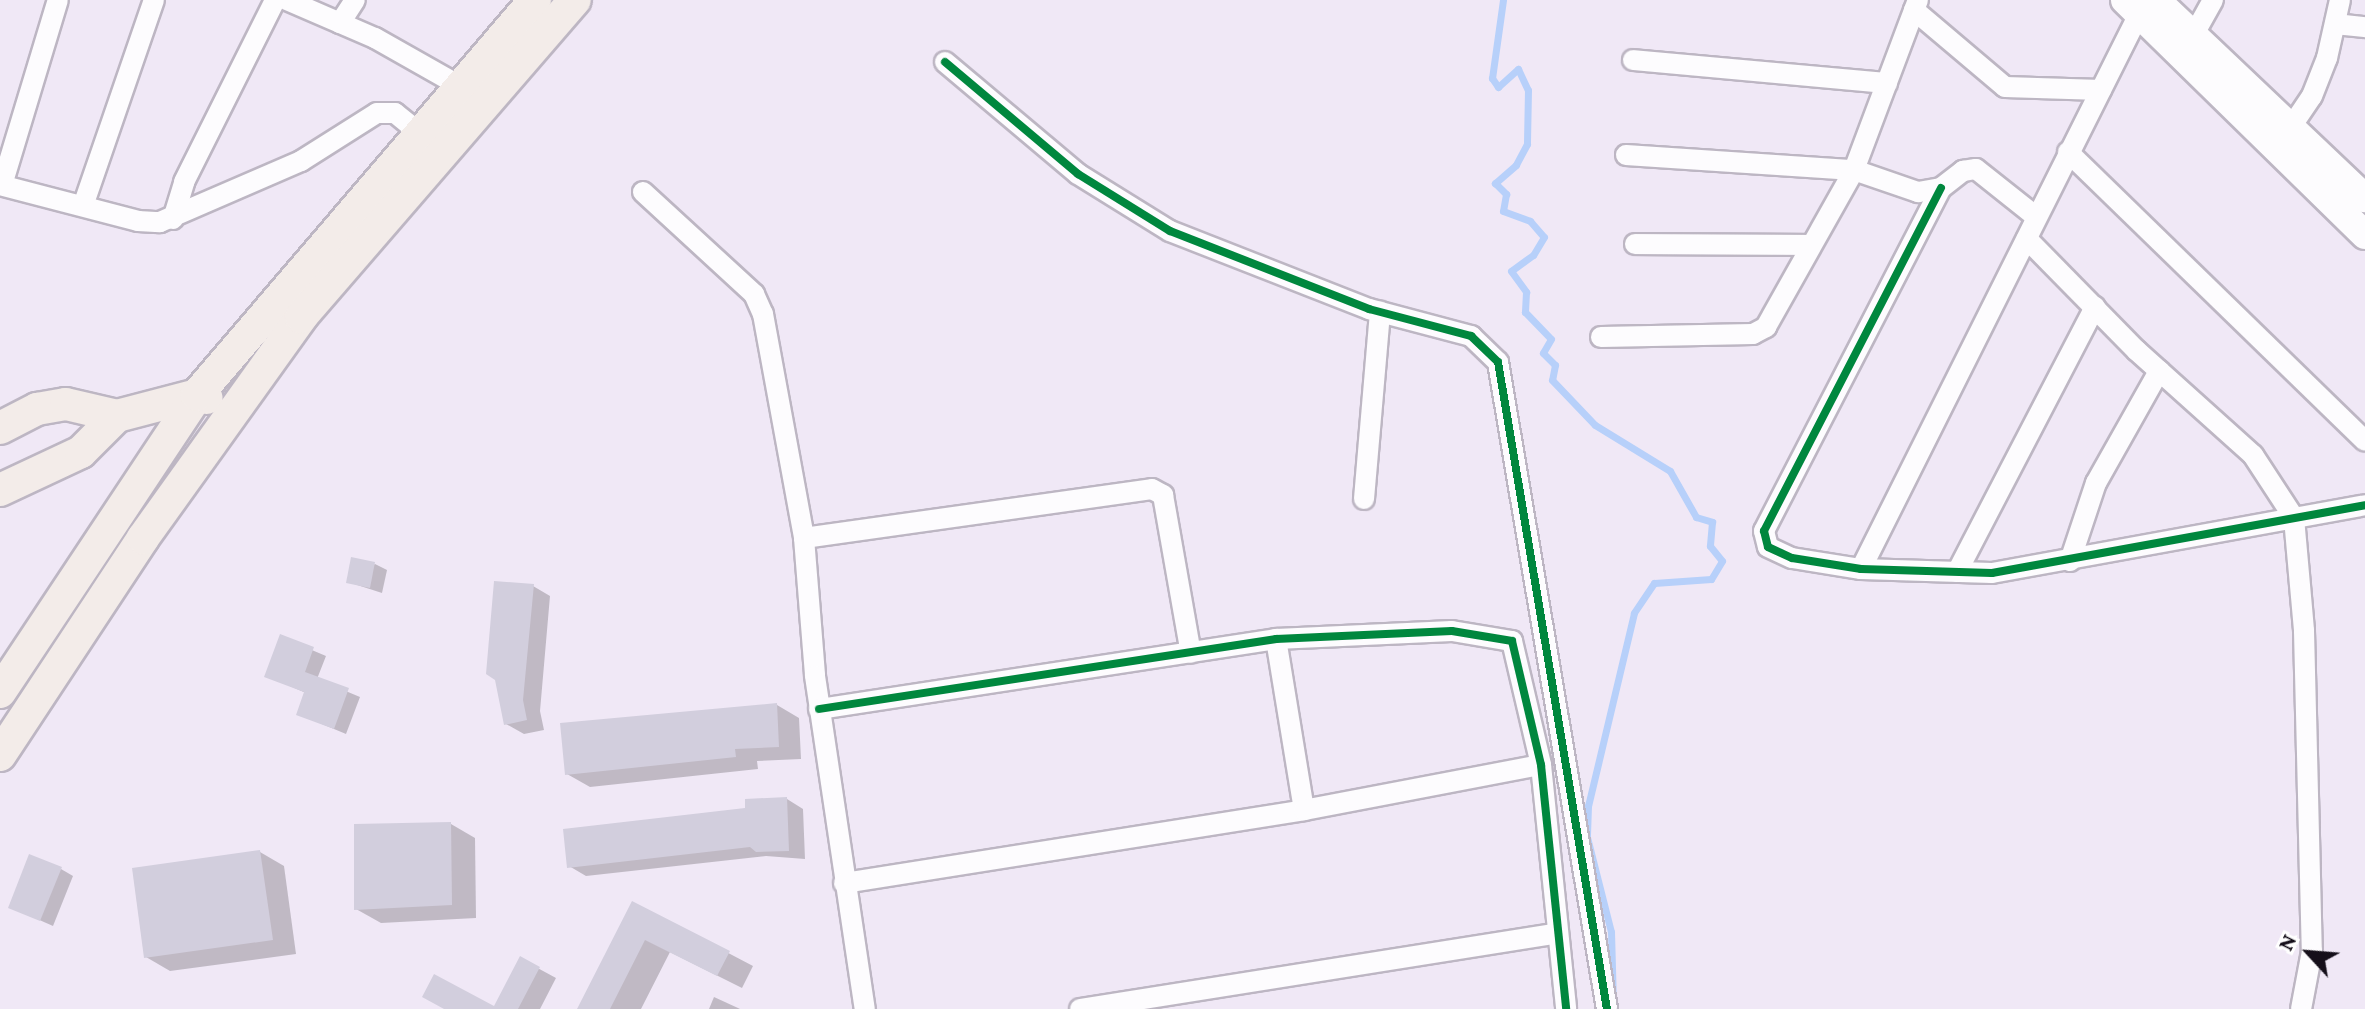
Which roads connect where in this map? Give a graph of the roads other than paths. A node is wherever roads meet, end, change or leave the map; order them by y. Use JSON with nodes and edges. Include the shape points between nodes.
{"nodes":[{"id":1,"x":58,"y":0,"type":"edge"},
{"id":2,"x":154,"y":0,"type":"edge"},
{"id":3,"x":275,"y":0,"type":"edge"},
{"id":4,"x":287,"y":0,"type":"edge"},
{"id":5,"x":355,"y":0,"type":"edge"},
{"id":6,"x":535,"y":0,"type":"edge"},
{"id":7,"x":575,"y":0,"type":"edge"},
{"id":8,"x":2213,"y":0,"type":"edge"},
{"id":9,"x":2340,"y":0,"type":"edge"},
{"id":10,"x":1916,"y":5,"type":"edge"},
{"id":11,"x":2140,"y":5,"type":"edge"},
{"id":12,"x":340,"y":23,"type":"junction"},
{"id":13,"x":2335,"y":24,"type":"junction"},
{"id":14,"x":2365,"y":27,"type":"edge"},
{"id":15,"x":2193,"y":36,"type":"junction"},
{"id":16,"x":504,"y":58,"type":"junction"},
{"id":17,"x":1633,"y":60,"type":"dead end"},
{"id":18,"x":945,"y":62,"type":"dead end"},
{"id":19,"x":1887,"y":83,"type":"junction"},
{"id":20,"x":460,"y":86,"type":"junction"},
{"id":21,"x":2101,"y":90,"type":"junction"},
{"id":22,"x":2291,"y":127,"type":"junction"},
{"id":23,"x":420,"y":133,"type":"junction"},
{"id":24,"x":2068,"y":152,"type":"junction"},
{"id":25,"x":1626,"y":155,"type":"dead end"},
{"id":26,"x":1854,"y":170,"type":"junction"},
{"id":27,"x":1,"y":185,"type":"edge"},
{"id":28,"x":1941,"y":188,"type":"junction"},
{"id":29,"x":643,"y":192,"type":"dead end"},
{"id":30,"x":2365,"y":198,"type":"edge"},
{"id":31,"x":83,"y":206,"type":"junction"},
{"id":32,"x":2035,"y":216,"type":"junction"},
{"id":33,"x":173,"y":219,"type":"junction"},
{"id":34,"x":2365,"y":235,"type":"edge"},
{"id":35,"x":2027,"y":239,"type":"junction"},
{"id":36,"x":1635,"y":244,"type":"dead end"},
{"id":37,"x":1811,"y":245,"type":"junction"},
{"id":38,"x":2095,"y":307,"type":"junction"},
{"id":39,"x":1380,"y":312,"type":"junction"},
{"id":40,"x":1601,"y":337,"type":"dead end"},
{"id":41,"x":2159,"y":371,"type":"junction"},
{"id":42,"x":197,"y":395,"type":"junction"},
{"id":43,"x":233,"y":406,"type":"junction"},
{"id":44,"x":117,"y":416,"type":"junction"},
{"id":45,"x":0,"y":428,"type":"edge"},
{"id":46,"x":2365,"y":441,"type":"edge"},
{"id":47,"x":0,"y":490,"type":"edge"},
{"id":48,"x":1364,"y":499,"type":"dead end"},
{"id":49,"x":2365,"y":505,"type":"edge"},
{"id":50,"x":2294,"y":518,"type":"junction"},
{"id":51,"x":804,"y":538,"type":"junction"},
{"id":52,"x":2070,"y":561,"type":"junction"},
{"id":53,"x":1861,"y":569,"type":"junction"},
{"id":54,"x":1957,"y":572,"type":"junction"},
{"id":55,"x":1276,"y":639,"type":"junction"},
{"id":56,"x":1191,"y":653,"type":"junction"},
{"id":57,"x":0,"y":692,"type":"edge"},
{"id":58,"x":819,"y":709,"type":"junction"},
{"id":59,"x":0,"y":755,"type":"edge"},
{"id":60,"x":1541,"y":765,"type":"junction"},
{"id":61,"x":1304,"y":810,"type":"junction"},
{"id":62,"x":844,"y":883,"type":"junction"},
{"id":63,"x":1555,"y":934,"type":"junction"},
{"id":64,"x":865,"y":1009,"type":"edge"},
{"id":65,"x":1080,"y":1009,"type":"edge"},
{"id":66,"x":1566,"y":1009,"type":"edge"},
{"id":67,"x":1607,"y":1009,"type":"edge"},
{"id":68,"x":2301,"y":1009,"type":"edge"}],
"edges":[{"from":1,"to":27,"type":"street"},
{"from":2,"to":31,"type":"street"},
{"from":3,"to":33,"type":"street","via":[[184,182]]},
{"from":4,"to":12,"type":"street"},
{"from":5,"to":12,"type":"street"},
{"from":6,"to":16,"type":"main road"},
{"from":7,"to":16,"type":"main road"},
{"from":8,"to":15,"type":"street"},
{"from":9,"to":13,"type":"street"},
{"from":10,"to":19,"type":"street"},
{"from":10,"to":21,"type":"street","via":[[2005,87]]},
{"from":11,"to":15,"type":"main road"},
{"from":11,"to":21,"type":"street"},
{"from":11,"to":34,"type":"main road"},
{"from":12,"to":20,"type":"street"},
{"from":13,"to":14,"type":"street"},
{"from":13,"to":22,"type":"street","via":[[2312,96]]},
{"from":15,"to":22,"type":"main road"},
{"from":16,"to":20,"type":"main road"},
{"from":16,"to":43,"type":"main road"},
{"from":17,"to":19,"type":"street"},
{"from":18,"to":39,"type":"street","via":[[1115,201],[1271,275]]},
{"from":19,"to":26,"type":"street"},
{"from":20,"to":23,"type":"main road"},
{"from":21,"to":24,"type":"street"},
{"from":22,"to":30,"type":"main road"},
{"from":23,"to":33,"type":"street","via":[[395,113],[377,113],[301,161]]},
{"from":23,"to":42,"type":"main road"},
{"from":24,"to":32,"type":"street"},
{"from":24,"to":46,"type":"street"},
{"from":25,"to":26,"type":"street"},
{"from":26,"to":28,"type":"street","via":[[1918,192]]},
{"from":26,"to":37,"type":"street"},
{"from":27,"to":31,"type":"street"},
{"from":28,"to":32,"type":"street","via":[[1963,171],[1976,169]]},
{"from":28,"to":53,"type":"street","via":[[1764,531],[1768,547],[1792,558]]},
{"from":29,"to":51,"type":"street","via":[[754,294],[763,314]]},
{"from":31,"to":33,"type":"street","via":[[138,221]]},
{"from":32,"to":35,"type":"street"},
{"from":35,"to":38,"type":"street"},
{"from":35,"to":53,"type":"street"},
{"from":36,"to":37,"type":"street"},
{"from":37,"to":40,"type":"street","via":[[1759,333]]},
{"from":38,"to":41,"type":"street"},
{"from":38,"to":54,"type":"street"},
{"from":39,"to":48,"type":"street"},
{"from":39,"to":67,"type":"street","via":[[1471,336],[1498,362]]},
{"from":41,"to":50,"type":"street","via":[[2253,455]]},
{"from":41,"to":52,"type":"street","via":[[2096,483]]},
{"from":42,"to":43,"type":"main road"},
{"from":42,"to":44,"type":"main road"},
{"from":42,"to":57,"type":"main road"},
{"from":43,"to":59,"type":"main road"},
{"from":44,"to":45,"type":"main road","via":[[66,404],[37,409]]},
{"from":44,"to":47,"type":"main road","via":[[81,452]]},
{"from":49,"to":50,"type":"street"},
{"from":50,"to":52,"type":"street","via":[[2160,539]]},
{"from":50,"to":68,"type":"street","via":[[2304,631],[2312,951]]},
{"from":51,"to":56,"type":"street","via":[[1152,489],[1163,495]]},
{"from":51,"to":58,"type":"street"},
{"from":52,"to":54,"type":"street","via":[[1992,573]]},
{"from":53,"to":54,"type":"street"},
{"from":55,"to":56,"type":"street"},
{"from":55,"to":60,"type":"street","via":[[1452,631],[1512,641]]},
{"from":55,"to":61,"type":"street"},
{"from":56,"to":58,"type":"street"},
{"from":58,"to":62,"type":"street"},
{"from":60,"to":61,"type":"street"},
{"from":60,"to":63,"type":"street"},
{"from":61,"to":62,"type":"street"},
{"from":62,"to":64,"type":"street"},
{"from":63,"to":65,"type":"street"},
{"from":63,"to":66,"type":"street"}]}
